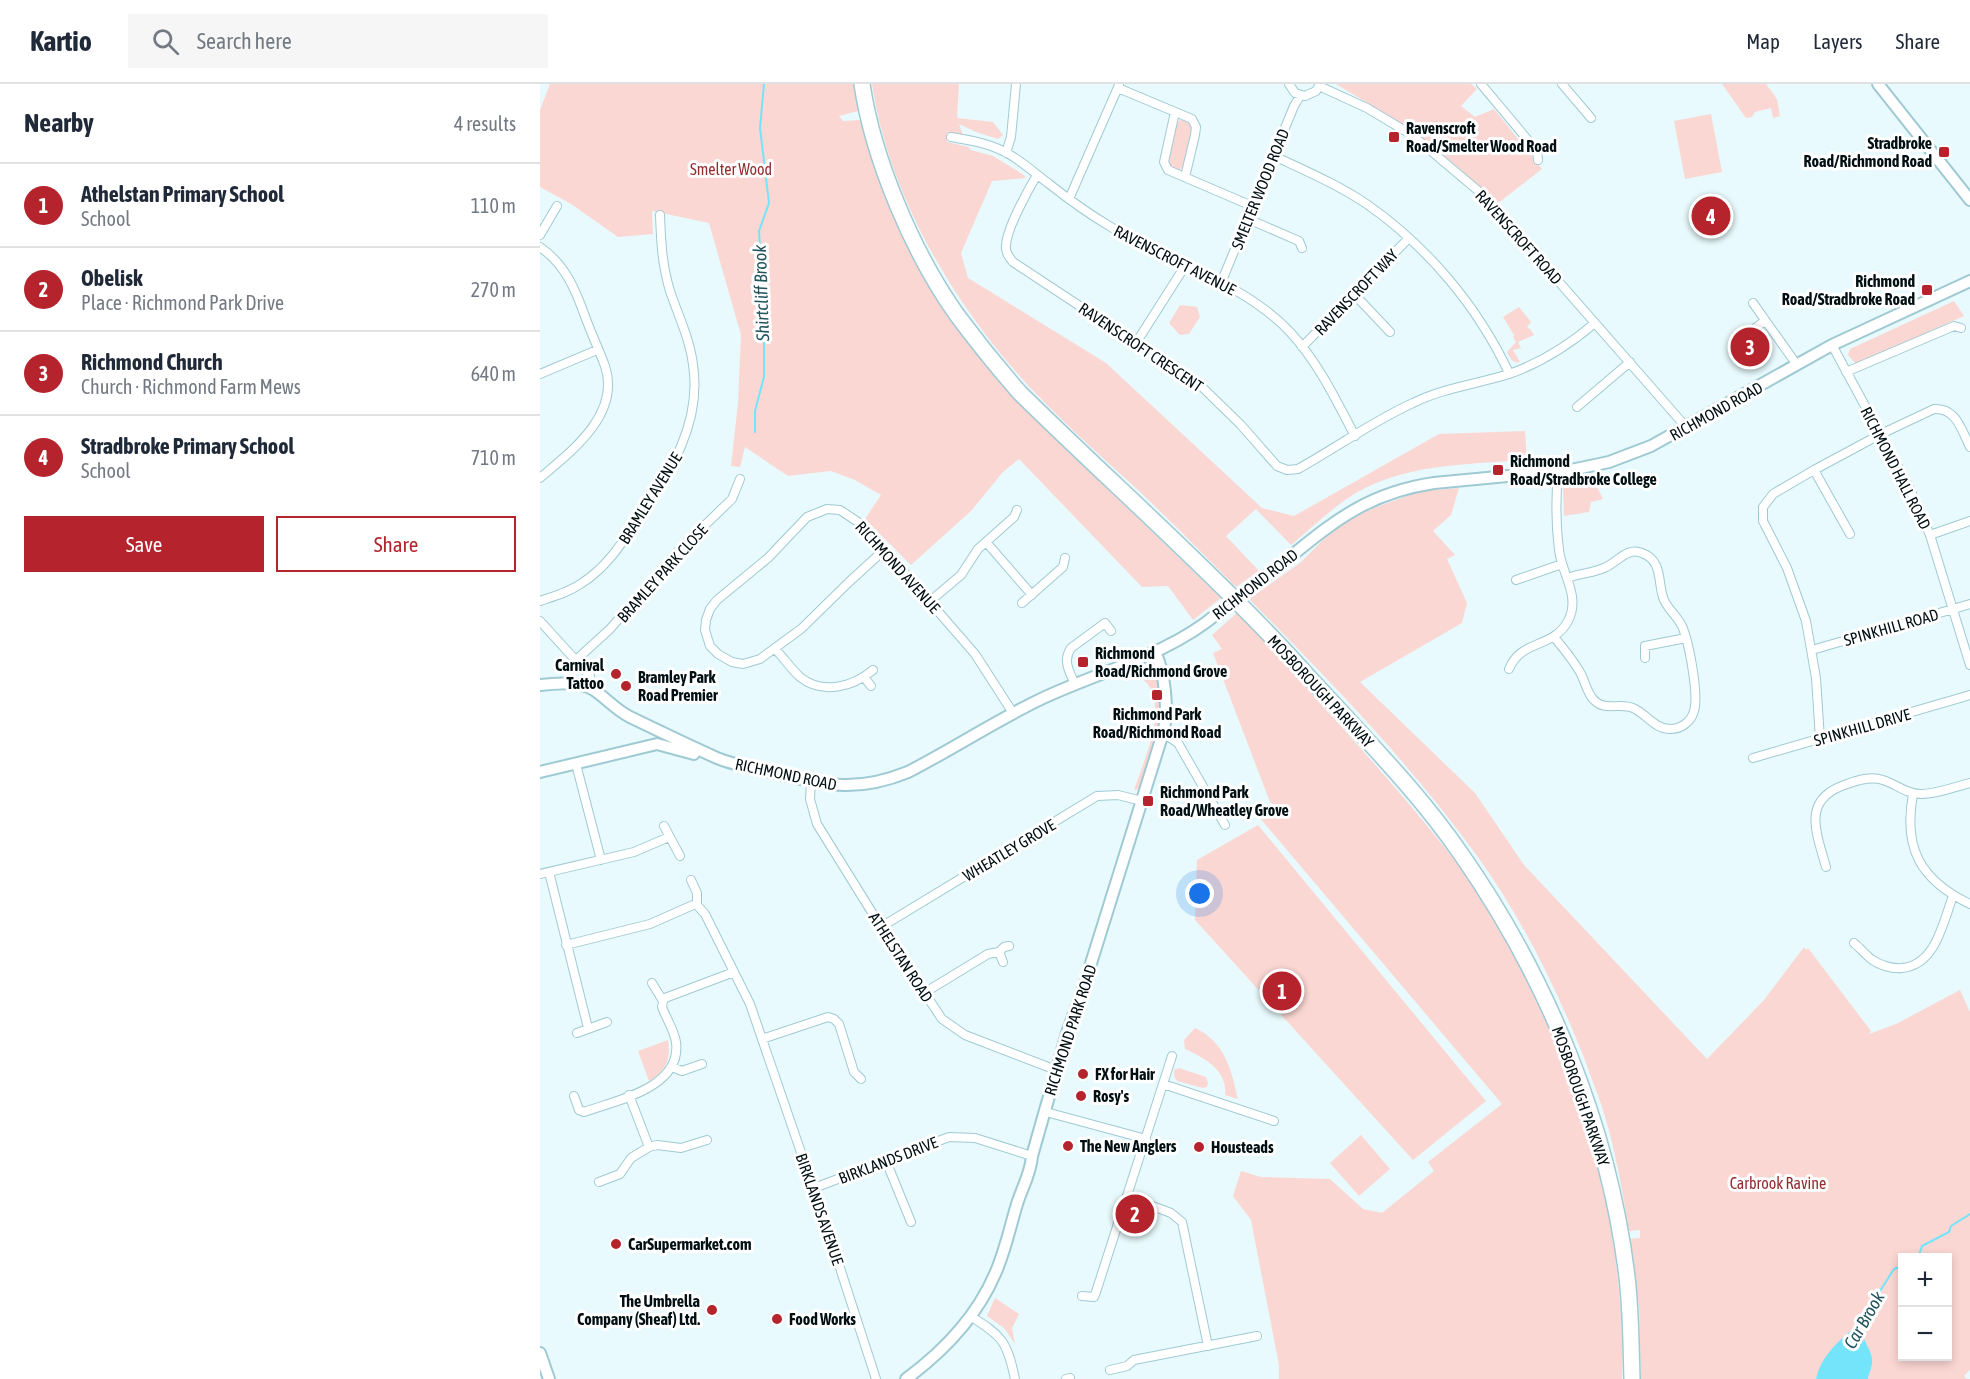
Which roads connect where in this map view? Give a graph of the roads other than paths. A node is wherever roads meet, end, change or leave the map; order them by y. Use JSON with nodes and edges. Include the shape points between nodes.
{"nodes":[{"id":1,"x":862,"y":84,"type":"edge"},
{"id":2,"x":1016,"y":84,"type":"edge"},
{"id":3,"x":1289,"y":84,"type":"edge"},
{"id":4,"x":1562,"y":84,"type":"edge"},
{"id":5,"x":1878,"y":84,"type":"edge"},
{"id":6,"x":1319,"y":85,"type":"edge"},
{"id":7,"x":1119,"y":86,"type":"edge"},
{"id":8,"x":1486,"y":86,"type":"edge"},
{"id":9,"x":1300,"y":96,"type":"junction"},
{"id":10,"x":1175,"y":112,"type":"junction"},
{"id":11,"x":1591,"y":118,"type":"dead end"},
{"id":12,"x":951,"y":137,"type":"dead end"},
{"id":13,"x":1006,"y":153,"type":"junction"},
{"id":14,"x":1274,"y":156,"type":"junction"},
{"id":15,"x":1538,"y":160,"type":"dead end"},
{"id":16,"x":1037,"y":174,"type":"junction"},
{"id":17,"x":1185,"y":177,"type":"junction"},
{"id":18,"x":1069,"y":200,"type":"junction"},
{"id":19,"x":1970,"y":200,"type":"edge"},
{"id":20,"x":557,"y":206,"type":"dead end"},
{"id":21,"x":1252,"y":206,"type":"junction"},
{"id":22,"x":660,"y":214,"type":"dead end"},
{"id":23,"x":1248,"y":219,"type":"junction"},
{"id":24,"x":540,"y":235,"type":"edge"},
{"id":25,"x":1409,"y":238,"type":"junction"},
{"id":26,"x":540,"y":247,"type":"edge"},
{"id":27,"x":1302,"y":248,"type":"dead end"},
{"id":28,"x":1185,"y":266,"type":"junction"},
{"id":29,"x":1970,"y":281,"type":"edge"},
{"id":30,"x":1221,"y":283,"type":"junction"},
{"id":31,"x":1354,"y":294,"type":"junction"},
{"id":32,"x":1753,"y":303,"type":"dead end"},
{"id":33,"x":1764,"y":321,"type":"junction"},
{"id":34,"x":1595,"y":322,"type":"junction"},
{"id":35,"x":1961,"y":328,"type":"dead end"},
{"id":36,"x":1751,"y":331,"type":"dead end"},
{"id":37,"x":1390,"y":332,"type":"dead end"},
{"id":38,"x":1136,"y":343,"type":"junction"},
{"id":39,"x":1832,"y":345,"type":"junction"},
{"id":40,"x":1302,"y":347,"type":"junction"},
{"id":41,"x":597,"y":350,"type":"junction"},
{"id":42,"x":1630,"y":362,"type":"junction"},
{"id":43,"x":1797,"y":365,"type":"junction"},
{"id":44,"x":1846,"y":372,"type":"junction"},
{"id":45,"x":540,"y":374,"type":"edge"},
{"id":46,"x":1509,"y":374,"type":"junction"},
{"id":47,"x":1577,"y":406,"type":"dead end"},
{"id":48,"x":1686,"y":427,"type":"junction"},
{"id":49,"x":1881,"y":434,"type":"junction"},
{"id":50,"x":1354,"y":436,"type":"junction"},
{"id":51,"x":1970,"y":447,"type":"edge"},
{"id":52,"x":1814,"y":470,"type":"junction"},
{"id":53,"x":1558,"y":472,"type":"junction"},
{"id":54,"x":540,"y":478,"type":"edge"},
{"id":55,"x":740,"y":479,"type":"dead end"},
{"id":56,"x":1017,"y":510,"type":"dead end"},
{"id":57,"x":1970,"y":521,"type":"edge"},
{"id":58,"x":1850,"y":534,"type":"dead end"},
{"id":59,"x":1930,"y":536,"type":"junction"},
{"id":60,"x":986,"y":542,"type":"junction"},
{"id":61,"x":884,"y":550,"type":"junction"},
{"id":62,"x":1065,"y":558,"type":"dead end"},
{"id":63,"x":1562,"y":564,"type":"junction"},
{"id":64,"x":1567,"y":578,"type":"junction"},
{"id":65,"x":1516,"y":580,"type":"dead end"},
{"id":66,"x":1032,"y":595,"type":"junction"},
{"id":67,"x":540,"y":601,"type":"edge"},
{"id":68,"x":929,"y":602,"type":"junction"},
{"id":69,"x":1022,"y":603,"type":"dead end"},
{"id":70,"x":1970,"y":604,"type":"edge"},
{"id":71,"x":1952,"y":610,"type":"junction"},
{"id":72,"x":540,"y":621,"type":"edge"},
{"id":73,"x":1111,"y":631,"type":"dead end"},
{"id":74,"x":1554,"y":637,"type":"junction"},
{"id":75,"x":1686,"y":638,"type":"junction"},
{"id":76,"x":775,"y":649,"type":"junction"},
{"id":77,"x":1812,"y":650,"type":"junction"},
{"id":78,"x":1155,"y":652,"type":"junction"},
{"id":79,"x":1645,"y":658,"type":"dead end"},
{"id":80,"x":576,"y":660,"type":"junction"},
{"id":81,"x":1970,"y":664,"type":"edge"},
{"id":82,"x":1509,"y":669,"type":"dead end"},
{"id":83,"x":873,"y":670,"type":"dead end"},
{"id":84,"x":864,"y":678,"type":"junction"},
{"id":85,"x":540,"y":685,"type":"edge"},
{"id":86,"x":1075,"y":685,"type":"junction"},
{"id":87,"x":871,"y":686,"type":"dead end"},
{"id":88,"x":591,"y":688,"type":"junction"},
{"id":89,"x":1970,"y":695,"type":"edge"},
{"id":90,"x":1013,"y":713,"type":"junction"},
{"id":91,"x":629,"y":716,"type":"junction"},
{"id":92,"x":1163,"y":733,"type":"junction"},
{"id":93,"x":1820,"y":739,"type":"junction"},
{"id":94,"x":647,"y":748,"type":"junction"},
{"id":95,"x":718,"y":758,"type":"junction"},
{"id":96,"x":1753,"y":758,"type":"dead end"},
{"id":97,"x":576,"y":764,"type":"junction"},
{"id":98,"x":540,"y":772,"type":"edge"},
{"id":99,"x":812,"y":782,"type":"junction"},
{"id":100,"x":1970,"y":783,"type":"edge"},
{"id":101,"x":1913,"y":794,"type":"junction"},
{"id":102,"x":1142,"y":801,"type":"junction"},
{"id":103,"x":1225,"y":825,"type":"dead end"},
{"id":104,"x":664,"y":826,"type":"dead end"},
{"id":105,"x":669,"y":837,"type":"junction"},
{"id":106,"x":680,"y":856,"type":"dead end"},
{"id":107,"x":601,"y":860,"type":"junction"},
{"id":108,"x":1826,"y":867,"type":"dead end"},
{"id":109,"x":549,"y":872,"type":"junction"},
{"id":110,"x":540,"y":874,"type":"edge"},
{"id":111,"x":692,"y":880,"type":"dead end"},
{"id":112,"x":1953,"y":896,"type":"junction"},
{"id":113,"x":1970,"y":904,"type":"edge"},
{"id":114,"x":697,"y":905,"type":"junction"},
{"id":115,"x":881,"y":927,"type":"junction"},
{"id":116,"x":1854,"y":943,"type":"dead end"},
{"id":117,"x":566,"y":945,"type":"junction"},
{"id":118,"x":1009,"y":946,"type":"dead end"},
{"id":119,"x":999,"y":952,"type":"junction"},
{"id":120,"x":1003,"y":962,"type":"dead end"},
{"id":121,"x":734,"y":972,"type":"junction"},
{"id":122,"x":652,"y":983,"type":"dead end"},
{"id":123,"x":924,"y":993,"type":"junction"},
{"id":124,"x":663,"y":1001,"type":"junction"},
{"id":125,"x":608,"y":1022,"type":"dead end"},
{"id":126,"x":588,"y":1029,"type":"junction"},
{"id":127,"x":577,"y":1033,"type":"dead end"},
{"id":128,"x":762,"y":1039,"type":"junction"},
{"id":129,"x":1172,"y":1056,"type":"dead end"},
{"id":130,"x":702,"y":1064,"type":"dead end"},
{"id":131,"x":672,"y":1067,"type":"junction"},
{"id":132,"x":1056,"y":1070,"type":"junction"},
{"id":133,"x":861,"y":1079,"type":"dead end"},
{"id":134,"x":1163,"y":1084,"type":"junction"},
{"id":135,"x":629,"y":1095,"type":"junction"},
{"id":136,"x":574,"y":1096,"type":"dead end"},
{"id":137,"x":1046,"y":1112,"type":"junction"},
{"id":138,"x":1274,"y":1121,"type":"dead end"},
{"id":139,"x":1146,"y":1139,"type":"junction"},
{"id":140,"x":707,"y":1140,"type":"dead end"},
{"id":141,"x":649,"y":1147,"type":"junction"},
{"id":142,"x":1032,"y":1156,"type":"junction"},
{"id":143,"x":886,"y":1161,"type":"junction"},
{"id":144,"x":599,"y":1182,"type":"dead end"},
{"id":145,"x":814,"y":1188,"type":"junction"},
{"id":146,"x":1128,"y":1197,"type":"junction"},
{"id":147,"x":910,"y":1222,"type":"dead end"},
{"id":148,"x":1082,"y":1296,"type":"dead end"},
{"id":149,"x":970,"y":1316,"type":"junction"},
{"id":150,"x":1257,"y":1336,"type":"dead end"},
{"id":151,"x":1208,"y":1346,"type":"junction"},
{"id":152,"x":540,"y":1353,"type":"edge"},
{"id":153,"x":1110,"y":1370,"type":"dead end"},
{"id":154,"x":549,"y":1379,"type":"edge"},
{"id":155,"x":876,"y":1379,"type":"edge"},
{"id":156,"x":906,"y":1379,"type":"edge"},
{"id":157,"x":1015,"y":1379,"type":"edge"},
{"id":158,"x":1632,"y":1379,"type":"edge"}],
"edges":[{"from":1,"to":158,"type":"highway","name":"MOSBOROUGH PARKWAY","via":[[876,143],[909,228],[956,313],[986,353],[1028,401],[1263,627],[1370,743],[1461,854],[1520,951],[1562,1034],[1603,1155],[1627,1278]]},
{"from":2,"to":13,"type":"street"},
{"from":3,"to":9,"type":"street"},
{"from":4,"to":11,"type":"street"},
{"from":5,"to":19,"type":"main road"},
{"from":6,"to":9,"type":"street","via":[[1311,95]]},
{"from":6,"to":34,"type":"street","name":"RAVENSCROFT ROAD","via":[[1412,135],[1452,166],[1482,194]]},
{"from":7,"to":10,"type":"street"},
{"from":7,"to":18,"type":"street"},
{"from":8,"to":15,"type":"street","via":[[1537,151]]},
{"from":9,"to":14,"type":"street","name":"SMELTER WOOD ROAD"},
{"from":10,"to":17,"type":"street","via":[[1164,162],[1168,170]]},
{"from":10,"to":17,"type":"street","via":[[1192,119],[1196,127]]},
{"from":12,"to":13,"type":"street","name":"RAVENSCROFT AVENUE"},
{"from":13,"to":16,"type":"street","name":"RAVENSCROFT AVENUE"},
{"from":14,"to":21,"type":"street","name":"SMELTER WOOD ROAD"},
{"from":14,"to":25,"type":"street","via":[[1344,190]]},
{"from":16,"to":18,"type":"street","name":"RAVENSCROFT AVENUE"},
{"from":16,"to":38,"type":"street","name":"RAVENSCROFT CRESCENT","via":[[1007,238],[1009,258]]},
{"from":17,"to":21,"type":"street"},
{"from":18,"to":28,"type":"street","name":"RAVENSCROFT AVENUE","via":[[1122,234]]},
{"from":20,"to":24,"type":"street"},
{"from":21,"to":23,"type":"street","name":"SMELTER WOOD ROAD"},
{"from":22,"to":67,"type":"street","name":"BRAMLEY AVENUE","via":[[664,267],[693,364],[693,412],[682,447],[666,478],[608,561],[583,583]]},
{"from":23,"to":27,"type":"street","via":[[1299,241]]},
{"from":23,"to":30,"type":"street","name":"SMELTER WOOD ROAD"},
{"from":25,"to":31,"type":"street","name":"RAVENSCROFT WAY"},
{"from":25,"to":46,"type":"street","via":[[1460,293]]},
{"from":26,"to":41,"type":"street","via":[[568,275]]},
{"from":28,"to":30,"type":"street","name":"RAVENSCROFT AVENUE"},
{"from":28,"to":38,"type":"street"},
{"from":29,"to":39,"type":"main road","name":"RICHMOND ROAD"},
{"from":30,"to":40,"type":"street","name":"RAVENSCROFT AVENUE","via":[[1266,311]]},
{"from":31,"to":37,"type":"street"},
{"from":31,"to":40,"type":"street","name":"RAVENSCROFT WAY"},
{"from":32,"to":33,"type":"street"},
{"from":33,"to":36,"type":"street"},
{"from":33,"to":43,"type":"street"},
{"from":34,"to":42,"type":"street","name":"RAVENSCROFT ROAD"},
{"from":34,"to":46,"type":"street","name":"RAVENSCROFT CRESCENT","via":[[1558,350]]},
{"from":35,"to":44,"type":"street","via":[[1954,326]]},
{"from":38,"to":50,"type":"street","name":"RAVENSCROFT CRESCENT","via":[[1201,386],[1282,469],[1298,469]]},
{"from":39,"to":43,"type":"main road","name":"RICHMOND ROAD"},
{"from":39,"to":44,"type":"street","name":"RICHMOND HALL ROAD"},
{"from":40,"to":50,"type":"street","name":"RAVENSCROFT AVENUE"},
{"from":41,"to":45,"type":"street"},
{"from":41,"to":54,"type":"street","via":[[605,367],[607,386],[599,417],[577,446]]},
{"from":42,"to":47,"type":"street"},
{"from":42,"to":48,"type":"street","name":"RAVENSCROFT ROAD"},
{"from":43,"to":48,"type":"main road","name":"RICHMOND ROAD"},
{"from":44,"to":49,"type":"street","name":"RICHMOND HALL ROAD"},
{"from":46,"to":50,"type":"street","name":"RAVENSCROFT CRESCENT","via":[[1422,399]]},
{"from":48,"to":53,"type":"main road","name":"RICHMOND ROAD","via":[[1651,447],[1609,462]]},
{"from":49,"to":51,"type":"street","via":[[1941,408],[1957,419]]},
{"from":49,"to":52,"type":"street"},
{"from":49,"to":59,"type":"street","name":"RICHMOND HALL ROAD"},
{"from":52,"to":58,"type":"street"},
{"from":52,"to":77,"type":"street","via":[[1767,499],[1762,514],[1797,593]]},
{"from":53,"to":63,"type":"street"},
{"from":53,"to":78,"type":"main road","name":"RICHMOND ROAD","bridge":true,"via":[[1412,486],[1371,500],[1335,521],[1196,630]]},
{"from":55,"to":80,"type":"street","name":"BRAMLEY PARK CLOSE","via":[[732,499]]},
{"from":56,"to":60,"type":"street"},
{"from":57,"to":59,"type":"street"},
{"from":59,"to":71,"type":"street","name":"RICHMOND HALL ROAD"},
{"from":60,"to":66,"type":"street"},
{"from":60,"to":68,"type":"street","via":[[961,575]]},
{"from":61,"to":68,"type":"street","name":"RICHMOND AVENUE"},
{"from":61,"to":76,"type":"street"},
{"from":61,"to":76,"type":"street","name":"RICHMOND AVENUE","via":[[864,526],[840,510],[827,509],[807,517],[768,558],[713,604],[705,630],[714,651],[743,664]]},
{"from":62,"to":66,"type":"street","via":[[1063,567]]},
{"from":63,"to":64,"type":"street"},
{"from":63,"to":65,"type":"street"},
{"from":64,"to":74,"type":"street","via":[[1572,608],[1567,622]]},
{"from":64,"to":75,"type":"street","via":[[1600,570],[1634,551],[1646,554],[1657,567],[1663,598]]},
{"from":66,"to":69,"type":"street"},
{"from":68,"to":90,"type":"street","name":"RICHMOND AVENUE","via":[[982,662]]},
{"from":70,"to":71,"type":"street","name":"SPINKHILL ROAD"},
{"from":71,"to":77,"type":"street","name":"SPINKHILL ROAD"},
{"from":71,"to":81,"type":"street","name":"RICHMOND HALL ROAD"},
{"from":72,"to":80,"type":"street"},
{"from":73,"to":86,"type":"street","via":[[1105,623],[1071,648],[1066,659]]},
{"from":74,"to":75,"type":"street","via":[[1576,666],[1593,699],[1608,707],[1636,709],[1666,729],[1681,727],[1694,710]]},
{"from":74,"to":82,"type":"street","via":[[1518,654]]},
{"from":75,"to":79,"type":"street","via":[[1646,646]]},
{"from":76,"to":84,"type":"street","via":[[798,675],[815,685],[836,687]]},
{"from":77,"to":93,"type":"street"},
{"from":78,"to":86,"type":"main road","name":"RICHMOND ROAD"},
{"from":78,"to":92,"type":"main road","name":"RICHMOND PARK ROAD","via":[[1160,661],[1165,702]]},
{"from":80,"to":88,"type":"street","via":[[590,676]]},
{"from":83,"to":84,"type":"street"},
{"from":84,"to":87,"type":"street"},
{"from":85,"to":88,"type":"main road"},
{"from":86,"to":90,"type":"main road","name":"RICHMOND ROAD"},
{"from":88,"to":91,"type":"main road","name":"RICHMOND ROAD"},
{"from":89,"to":93,"type":"street","name":"SPINKHILL DRIVE"},
{"from":90,"to":99,"type":"main road","name":"RICHMOND ROAD","via":[[890,780],[843,786]]},
{"from":91,"to":94,"type":"main road","via":[[648,733]]},
{"from":91,"to":95,"type":"main road","name":"RICHMOND ROAD"},
{"from":92,"to":102,"type":"main road","name":"RICHMOND PARK ROAD"},
{"from":92,"to":103,"type":"street","via":[[1178,743]]},
{"from":93,"to":96,"type":"street","name":"SPINKHILL DRIVE"},
{"from":94,"to":95,"type":"main road","via":[[657,744]]},
{"from":94,"to":97,"type":"main road"},
{"from":95,"to":99,"type":"main road","name":"RICHMOND ROAD"},
{"from":97,"to":98,"type":"main road"},
{"from":97,"to":107,"type":"street"},
{"from":99,"to":115,"type":"street","name":"ATHELSTAN ROAD","via":[[810,799],[817,824]]},
{"from":100,"to":101,"type":"street"},
{"from":101,"to":108,"type":"street","via":[[1881,779],[1865,779],[1824,796],[1815,818]]},
{"from":101,"to":112,"type":"street","via":[[1909,832],[1914,849],[1926,872]]},
{"from":102,"to":115,"type":"street","name":"WHEATLEY GROVE","via":[[1118,795],[1097,796]]},
{"from":102,"to":132,"type":"main road","name":"RICHMOND PARK ROAD"},
{"from":104,"to":105,"type":"street"},
{"from":105,"to":106,"type":"street"},
{"from":105,"to":107,"type":"street"},
{"from":107,"to":109,"type":"street"},
{"from":109,"to":110,"type":"street"},
{"from":109,"to":117,"type":"street"},
{"from":111,"to":114,"type":"street"},
{"from":112,"to":113,"type":"street"},
{"from":112,"to":116,"type":"street","via":[[1936,941],[1918,963],[1888,967],[1871,959]]},
{"from":114,"to":117,"type":"street","via":[[650,924]]},
{"from":114,"to":121,"type":"street","name":"BIRKLANDS AVENUE"},
{"from":115,"to":123,"type":"street","name":"ATHELSTAN ROAD"},
{"from":117,"to":126,"type":"street"},
{"from":118,"to":119,"type":"street"},
{"from":119,"to":120,"type":"street"},
{"from":119,"to":123,"type":"street","via":[[988,954]]},
{"from":121,"to":124,"type":"street"},
{"from":121,"to":128,"type":"street","name":"BIRKLANDS AVENUE"},
{"from":122,"to":124,"type":"street"},
{"from":123,"to":132,"type":"street","name":"ATHELSTAN ROAD","via":[[956,1030]]},
{"from":124,"to":131,"type":"street","via":[[675,1040]]},
{"from":125,"to":126,"type":"street"},
{"from":126,"to":127,"type":"street"},
{"from":128,"to":133,"type":"street","via":[[828,1017],[834,1019],[854,1072]]},
{"from":128,"to":145,"type":"street","name":"BIRKLANDS AVENUE"},
{"from":129,"to":134,"type":"street"},
{"from":130,"to":131,"type":"street","via":[[682,1071]]},
{"from":131,"to":135,"type":"street","via":[[657,1083]]},
{"from":132,"to":137,"type":"main road","name":"RICHMOND PARK ROAD"},
{"from":134,"to":138,"type":"street"},
{"from":134,"to":139,"type":"street"},
{"from":135,"to":136,"type":"street","via":[[584,1112],[579,1110]]},
{"from":135,"to":141,"type":"street"},
{"from":137,"to":139,"type":"street"},
{"from":137,"to":142,"type":"main road","name":"RICHMOND PARK ROAD"},
{"from":139,"to":146,"type":"street"},
{"from":140,"to":141,"type":"street","via":[[681,1148]]},
{"from":141,"to":144,"type":"street","via":[[631,1158],[620,1174]]},
{"from":142,"to":143,"type":"street","name":"BIRKLANDS DRIVE","via":[[960,1136],[938,1140]]},
{"from":142,"to":149,"type":"main road","name":"RICHMOND PARK ROAD","via":[[1002,1255]]},
{"from":143,"to":145,"type":"street","name":"BIRKLANDS DRIVE"},
{"from":143,"to":147,"type":"street"},
{"from":145,"to":155,"type":"street","name":"BIRKLANDS AVENUE"},
{"from":146,"to":148,"type":"street","via":[[1094,1297]]},
{"from":146,"to":151,"type":"street","via":[[1171,1212],[1182,1222]]},
{"from":149,"to":156,"type":"main road","name":"RICHMOND PARK ROAD","via":[[942,1349]]},
{"from":149,"to":157,"type":"street","via":[[1006,1345]]},
{"from":150,"to":151,"type":"street"},
{"from":151,"to":153,"type":"street","via":[[1134,1360]]},
{"from":152,"to":154,"type":"main road"}]}
